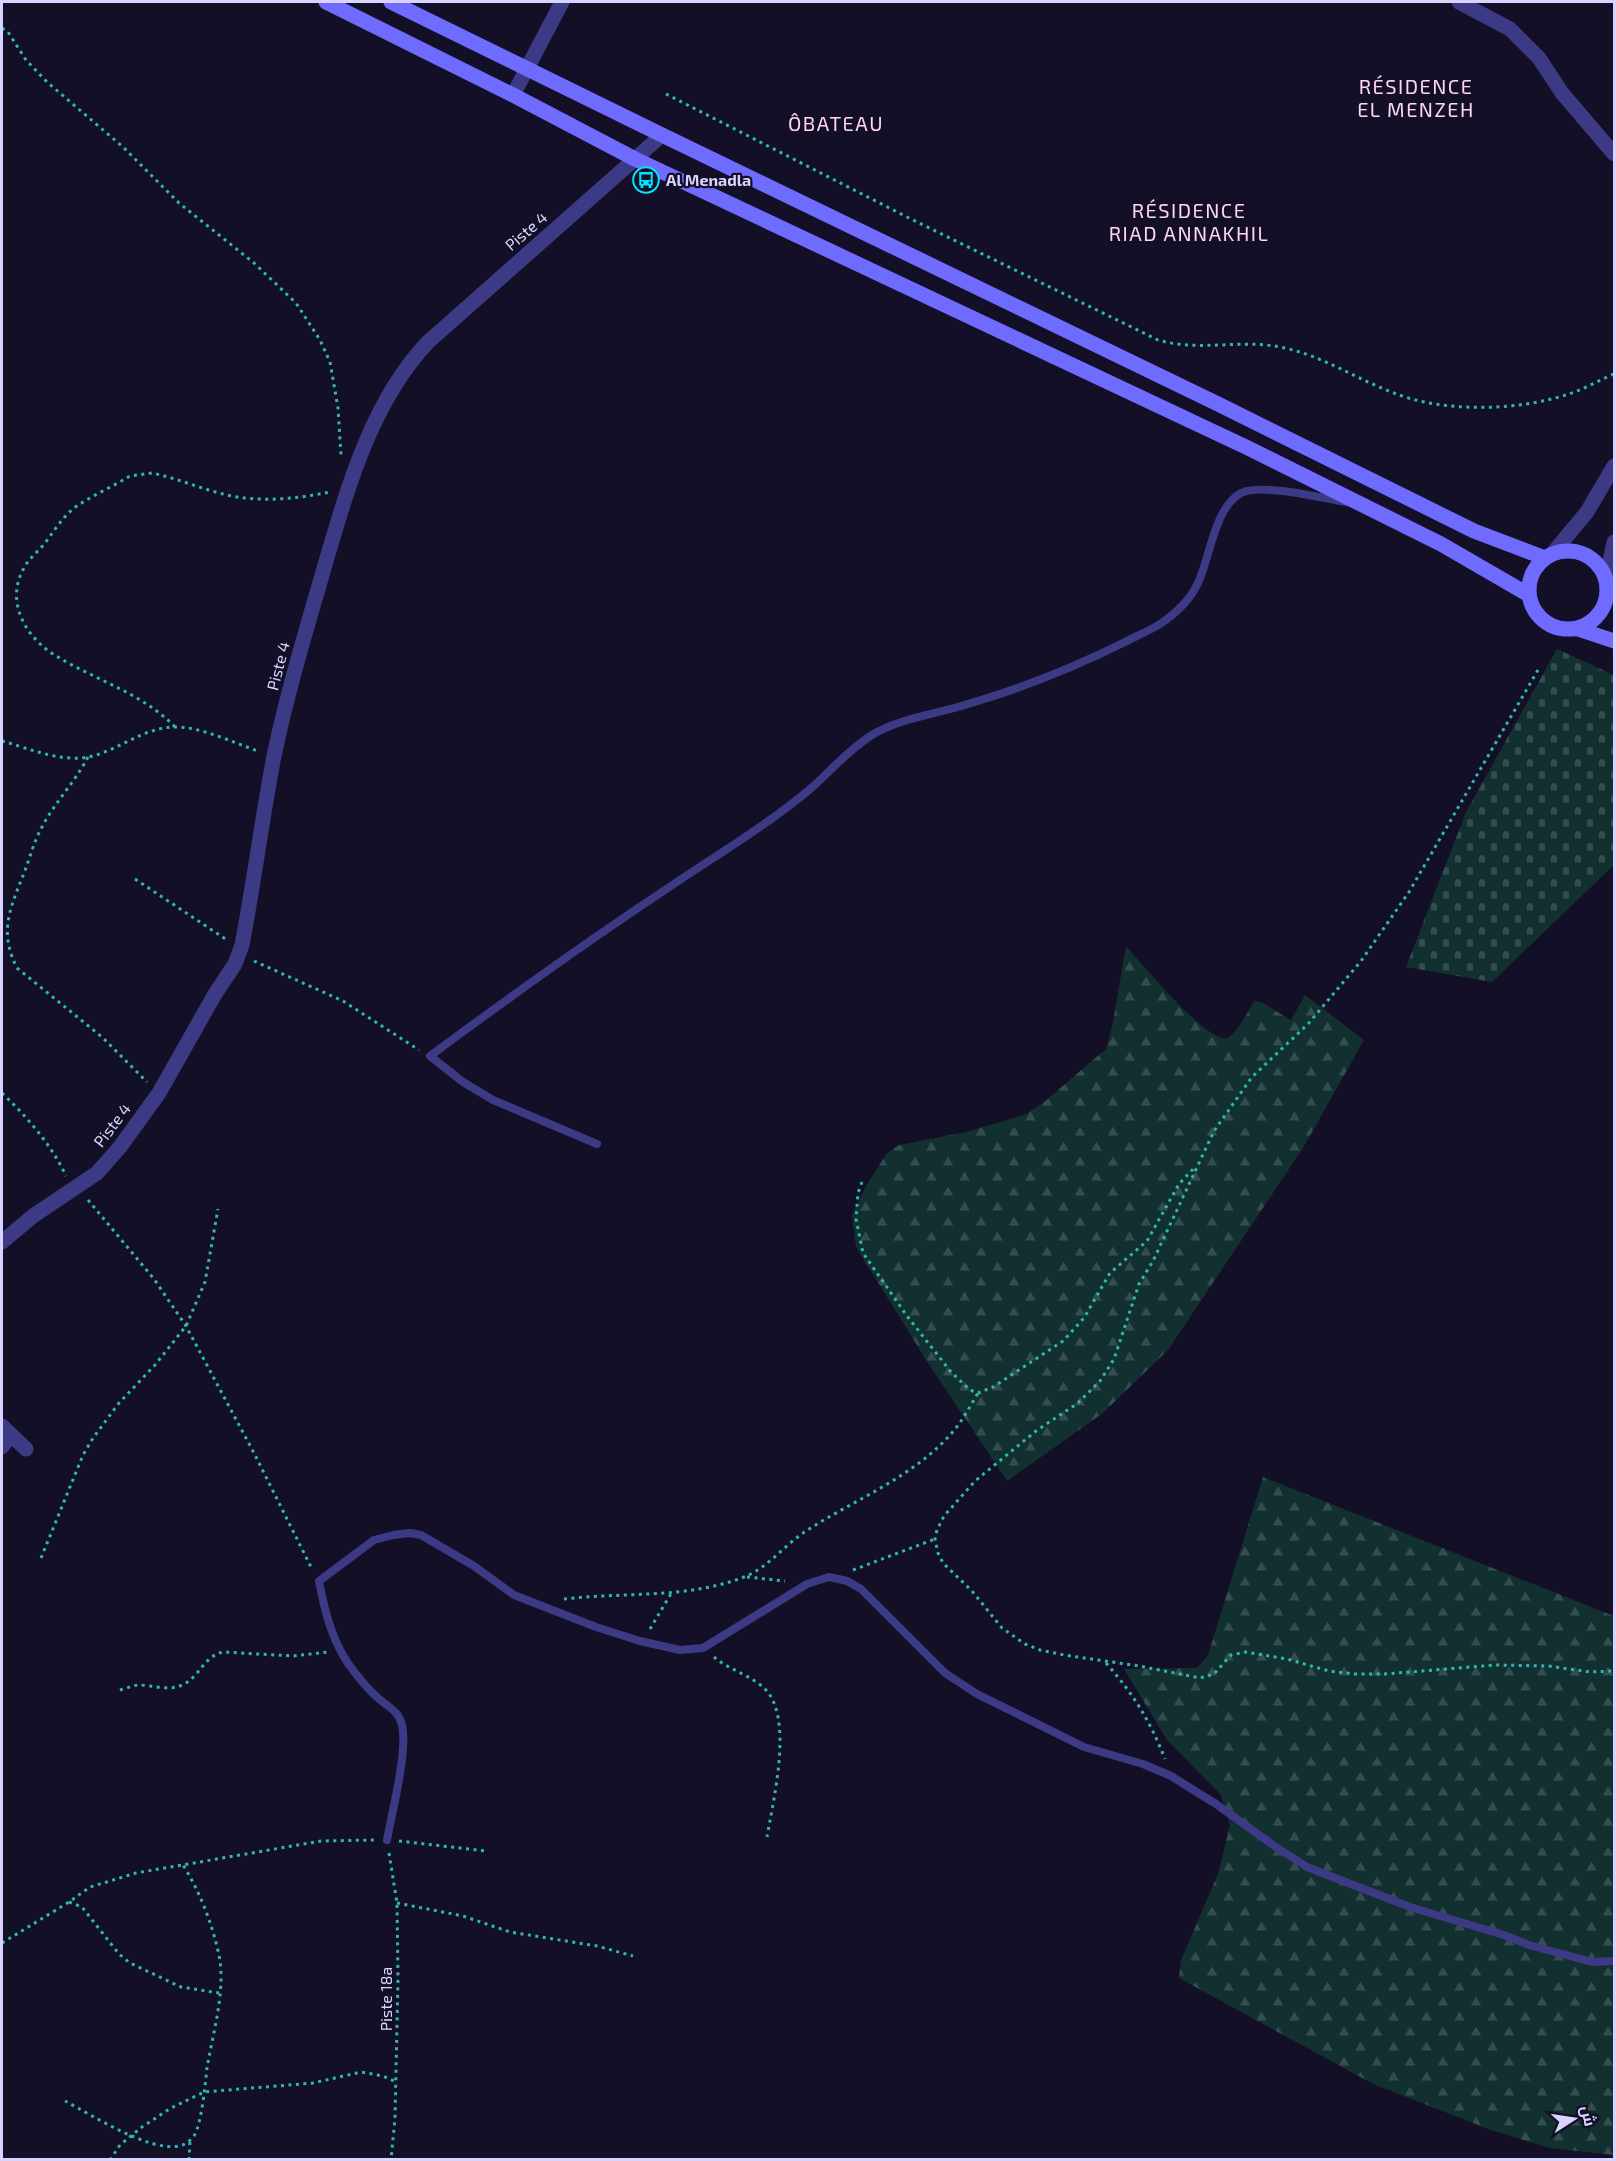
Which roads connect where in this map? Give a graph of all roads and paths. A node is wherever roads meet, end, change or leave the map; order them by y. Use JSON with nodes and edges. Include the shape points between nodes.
{"nodes":[{"id":1,"x":326,"y":2,"type":"edge"},
{"id":2,"x":391,"y":2,"type":"edge"},
{"id":3,"x":562,"y":2,"type":"edge"},
{"id":4,"x":1459,"y":2,"type":"edge"},
{"id":5,"x":2,"y":28,"type":"edge"},
{"id":6,"x":527,"y":69,"type":"junction"},
{"id":7,"x":666,"y":94,"type":"dead end"},
{"id":8,"x":513,"y":95,"type":"junction"},
{"id":9,"x":662,"y":135,"type":"junction"},
{"id":10,"x":1614,"y":154,"type":"edge"},
{"id":11,"x":635,"y":159,"type":"junction"},
{"id":12,"x":1614,"y":374,"type":"edge"},
{"id":13,"x":341,"y":462,"type":"dead end"},
{"id":14,"x":1614,"y":465,"type":"edge"},
{"id":15,"x":331,"y":492,"type":"dead end"},
{"id":16,"x":1362,"y":505,"type":"junction"},
{"id":17,"x":1614,"y":542,"type":"edge"},
{"id":18,"x":1549,"y":556,"type":"junction"},
{"id":19,"x":1609,"y":585,"type":"edge"},
{"id":20,"x":1529,"y":594,"type":"junction"},
{"id":21,"x":1578,"y":629,"type":"junction"},
{"id":22,"x":1614,"y":641,"type":"edge"},
{"id":23,"x":1538,"y":670,"type":"dead end"},
{"id":24,"x":175,"y":727,"type":"junction"},
{"id":25,"x":2,"y":741,"type":"edge"},
{"id":26,"x":274,"y":757,"type":"junction"},
{"id":27,"x":88,"y":758,"type":"junction"},
{"id":28,"x":135,"y":879,"type":"dead end"},
{"id":29,"x":240,"y":952,"type":"junction"},
{"id":30,"x":430,"y":1056,"type":"junction"},
{"id":31,"x":2,"y":1093,"type":"edge"},
{"id":32,"x":159,"y":1093,"type":"junction"},
{"id":33,"x":597,"y":1144,"type":"dead end"},
{"id":34,"x":1198,"y":1165,"type":"junction"},
{"id":35,"x":862,"y":1182,"type":"dead end"},
{"id":36,"x":75,"y":1188,"type":"junction"},
{"id":37,"x":218,"y":1209,"type":"dead end"},
{"id":38,"x":2,"y":1242,"type":"edge"},
{"id":39,"x":186,"y":1326,"type":"junction"},
{"id":40,"x":978,"y":1393,"type":"junction"},
{"id":41,"x":4,"y":1436,"type":"edge"},
{"id":42,"x":26,"y":1449,"type":"dead end"},
{"id":43,"x":935,"y":1539,"type":"junction"},
{"id":44,"x":41,"y":1558,"type":"dead end"},
{"id":45,"x":745,"y":1577,"type":"junction"},
{"id":46,"x":832,"y":1578,"type":"junction"},
{"id":47,"x":319,"y":1581,"type":"junction"},
{"id":48,"x":807,"y":1584,"type":"junction"},
{"id":49,"x":672,"y":1592,"type":"junction"},
{"id":50,"x":563,"y":1599,"type":"dead end"},
{"id":51,"x":643,"y":1642,"type":"junction"},
{"id":52,"x":339,"y":1648,"type":"junction"},
{"id":53,"x":703,"y":1648,"type":"junction"},
{"id":54,"x":1105,"y":1662,"type":"junction"},
{"id":55,"x":1614,"y":1671,"type":"edge"},
{"id":56,"x":120,"y":1690,"type":"dead end"},
{"id":57,"x":1171,"y":1776,"type":"junction"},
{"id":58,"x":767,"y":1837,"type":"dead end"},
{"id":59,"x":387,"y":1840,"type":"junction"},
{"id":60,"x":486,"y":1851,"type":"dead end"},
{"id":61,"x":183,"y":1866,"type":"junction"},
{"id":62,"x":69,"y":1902,"type":"junction"},
{"id":63,"x":397,"y":1903,"type":"junction"},
{"id":64,"x":2,"y":1943,"type":"edge"},
{"id":65,"x":633,"y":1956,"type":"dead end"},
{"id":66,"x":1614,"y":1960,"type":"edge"},
{"id":67,"x":219,"y":1992,"type":"junction"},
{"id":68,"x":396,"y":2082,"type":"junction"},
{"id":69,"x":204,"y":2091,"type":"junction"},
{"id":70,"x":65,"y":2100,"type":"dead end"},
{"id":71,"x":130,"y":2137,"type":"junction"},
{"id":72,"x":190,"y":2139,"type":"junction"},
{"id":73,"x":110,"y":2160,"type":"edge"},
{"id":74,"x":189,"y":2160,"type":"edge"},
{"id":75,"x":391,"y":2160,"type":"edge"}],
"edges":[{"from":1,"to":8,"type":"main road"},
{"from":2,"to":6,"type":"main road"},
{"from":3,"to":6,"type":"street"},
{"from":4,"to":10,"type":"street","via":[[1510,29],[1539,58],[1562,93]]},
{"from":5,"to":13,"type":"path","via":[[47,82],[296,303],[330,362]]},
{"from":6,"to":8,"type":"street"},
{"from":6,"to":9,"type":"main road"},
{"from":7,"to":12,"type":"path","via":[[1158,340],[1191,346],[1280,347],[1322,359],[1394,393],[1430,404],[1464,408],[1547,399]]},
{"from":8,"to":11,"type":"main road"},
{"from":9,"to":11,"type":"street","name":"Piste 4"},
{"from":9,"to":18,"type":"main road","via":[[1474,531]]},
{"from":11,"to":16,"type":"main road","via":[[1209,428]]},
{"from":11,"to":26,"type":"street","name":"Piste 4","via":[[428,342],[393,387],[340,514],[300,649]]},
{"from":14,"to":18,"type":"street","via":[[1587,512]]},
{"from":15,"to":24,"type":"path","via":[[276,500],[248,498],[225,495],[152,472],[139,473],[75,508],[28,562],[17,592],[20,615],[31,636],[55,655],[147,703]]},
{"from":16,"to":20,"type":"main road"},
{"from":16,"to":30,"type":"lane","via":[[1269,489],[1241,494],[1227,507],[1191,596],[1159,624],[1056,673],[872,735],[754,831],[546,971]]},
{"from":17,"to":19,"type":"street"},
{"from":18,"to":19,"type":"main road","via":[[1562,551],[1581,553],[1597,563]]},
{"from":18,"to":20,"type":"main road","via":[[1533,574]]},
{"from":19,"to":21,"type":"main road","via":[[1601,612]]},
{"from":20,"to":21,"type":"main road","via":[[1542,619],[1559,628]]},
{"from":21,"to":22,"type":"main road"},
{"from":23,"to":34,"type":"path","via":[[1414,882],[1367,952],[1308,1024],[1240,1091]]},
{"from":24,"to":26,"type":"path"},
{"from":24,"to":27,"type":"path","via":[[140,734]]},
{"from":25,"to":27,"type":"path","via":[[50,755]]},
{"from":26,"to":29,"type":"street","name":"Piste 4"},
{"from":27,"to":32,"type":"path","via":[[39,833],[4,920],[7,955],[17,968],[102,1037]]},
{"from":28,"to":29,"type":"path"},
{"from":29,"to":30,"type":"path","via":[[343,1001]]},
{"from":29,"to":32,"type":"street","name":"Piste 4"},
{"from":30,"to":33,"type":"lane","via":[[493,1100]]},
{"from":31,"to":36,"type":"path","via":[[30,1122]]},
{"from":32,"to":36,"type":"street","name":"Piste 4","via":[[97,1173]]},
{"from":34,"to":40,"type":"path","via":[[1179,1184],[1147,1241],[1110,1274],[1084,1318],[1063,1341]]},
{"from":34,"to":43,"type":"path","via":[[1139,1284],[1114,1359],[1100,1381],[1078,1403],[1036,1431],[975,1481],[944,1516]]},
{"from":35,"to":40,"type":"path","via":[[856,1220],[863,1253],[951,1372]]},
{"from":36,"to":38,"type":"street","name":"Piste 4"},
{"from":36,"to":39,"type":"path","via":[[154,1279]]},
{"from":37,"to":39,"type":"path","via":[[205,1282]]},
{"from":39,"to":44,"type":"path","via":[[93,1437]]},
{"from":39,"to":47,"type":"path"},
{"from":40,"to":45,"type":"path","via":[[943,1442],[910,1469],[801,1534]]},
{"from":41,"to":42,"type":"street"},
{"from":43,"to":46,"type":"path"},
{"from":43,"to":54,"type":"path","via":[[943,1563],[1002,1629],[1040,1650]]},
{"from":45,"to":48,"type":"path"},
{"from":45,"to":49,"type":"path"},
{"from":46,"to":48,"type":"lane"},
{"from":46,"to":57,"type":"lane","via":[[861,1589],[945,1673],[977,1694],[1084,1747]]},
{"from":47,"to":51,"type":"lane","via":[[374,1540],[393,1534],[422,1535],[514,1595]]},
{"from":47,"to":52,"type":"lane"},
{"from":48,"to":53,"type":"lane"},
{"from":49,"to":50,"type":"path"},
{"from":49,"to":51,"type":"path"},
{"from":51,"to":53,"type":"lane","via":[[680,1650]]},
{"from":52,"to":56,"type":"path","via":[[292,1656],[215,1653],[194,1677],[179,1687],[137,1685]]},
{"from":52,"to":59,"type":"lane","via":[[369,1689],[394,1709],[402,1727],[399,1775]]},
{"from":53,"to":58,"type":"path","via":[[772,1697],[780,1750]]},
{"from":54,"to":55,"type":"path","via":[[1200,1678],[1214,1674],[1231,1655],[1246,1652],[1354,1674],[1495,1665]]},
{"from":54,"to":57,"type":"path","via":[[1141,1707]]},
{"from":57,"to":66,"type":"lane","via":[[1307,1867],[1410,1907],[1529,1945],[1592,1962]]},
{"from":59,"to":60,"type":"path"},
{"from":59,"to":61,"type":"path","via":[[321,1841]]},
{"from":59,"to":63,"type":"path","name":"Piste 18a"},
{"from":61,"to":62,"type":"path","via":[[110,1879]]},
{"from":61,"to":67,"type":"path","via":[[198,1888],[216,1945]]},
{"from":62,"to":64,"type":"path"},
{"from":62,"to":67,"type":"path","via":[[82,1907],[130,1963],[181,1987]]},
{"from":63,"to":65,"type":"path","via":[[470,1917],[510,1932]]},
{"from":63,"to":68,"type":"path","name":"Piste 18a"},
{"from":67,"to":69,"type":"path"},
{"from":68,"to":69,"type":"path","via":[[361,2072],[313,2083]]},
{"from":68,"to":75,"type":"path","name":"Piste 18a"},
{"from":69,"to":71,"type":"path"},
{"from":69,"to":72,"type":"path","via":[[197,2128]]},
{"from":70,"to":71,"type":"path"},
{"from":71,"to":72,"type":"path","via":[[170,2146]]},
{"from":71,"to":73,"type":"path"},
{"from":72,"to":74,"type":"path"}]}
